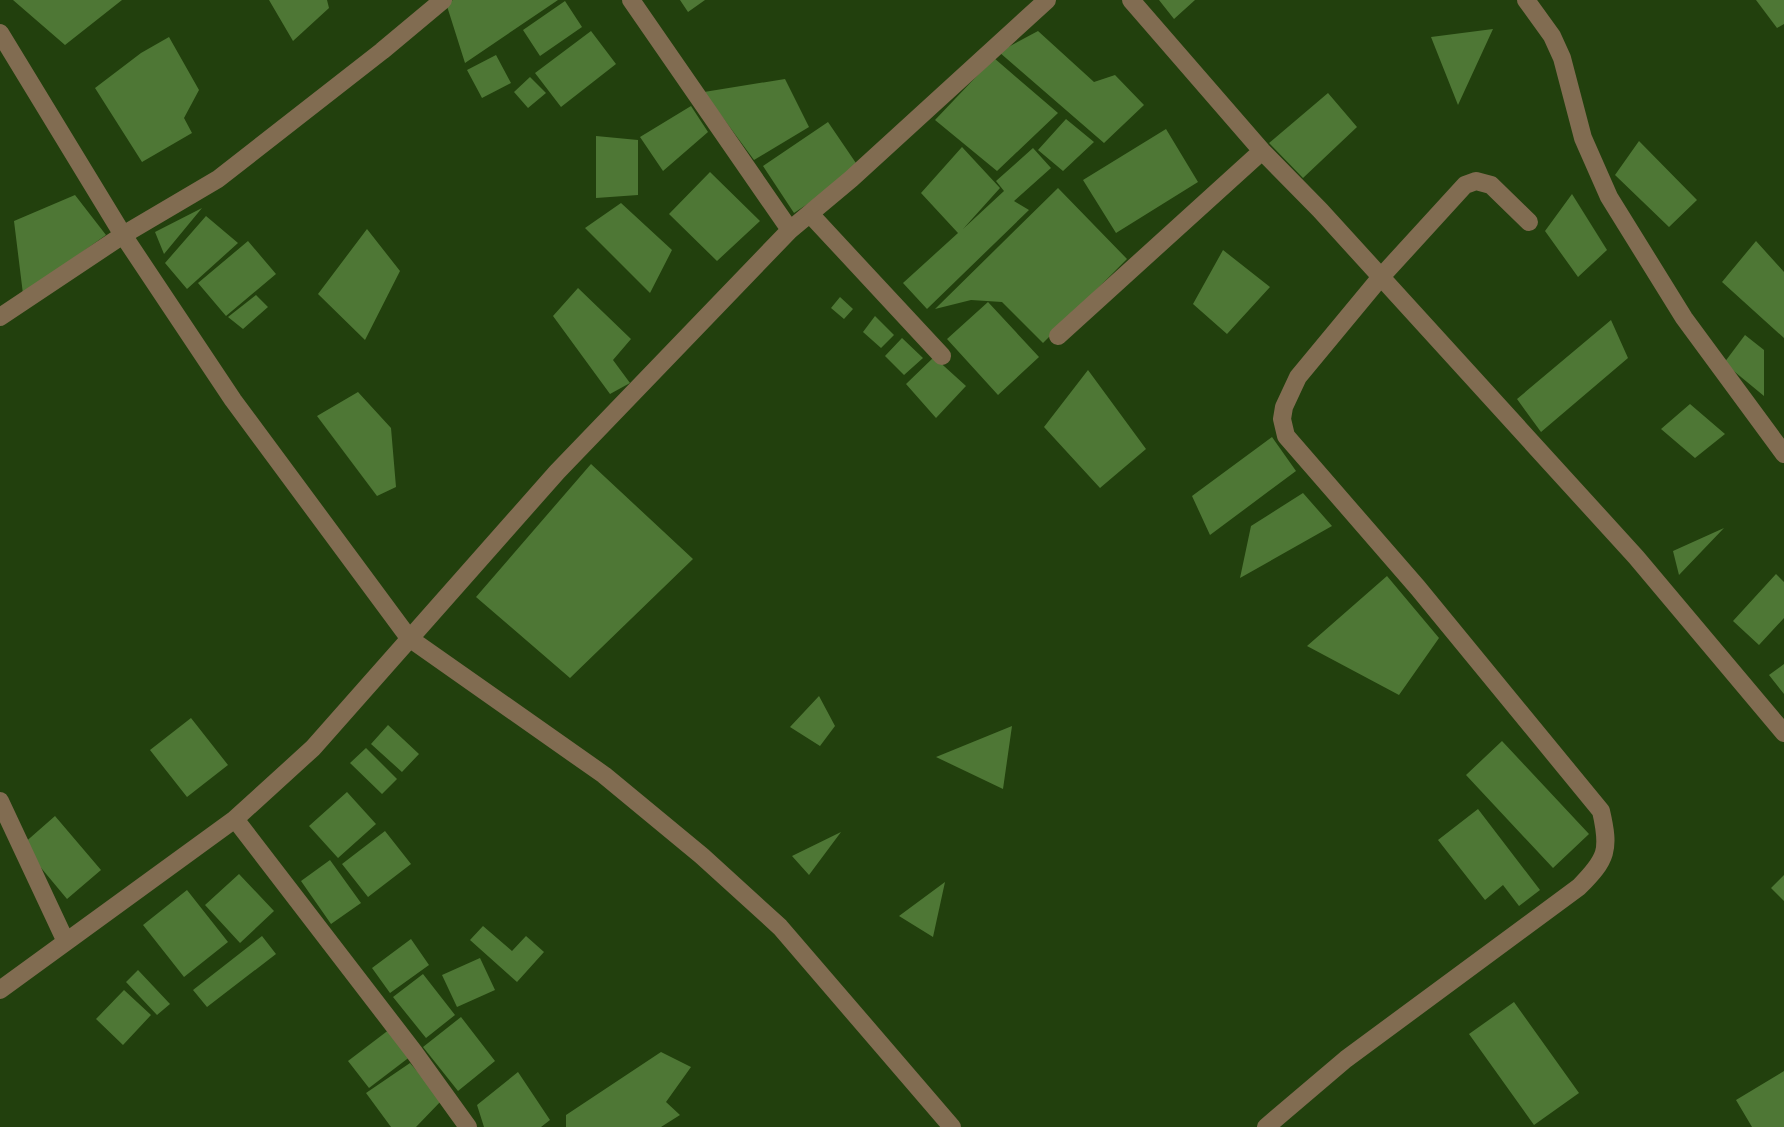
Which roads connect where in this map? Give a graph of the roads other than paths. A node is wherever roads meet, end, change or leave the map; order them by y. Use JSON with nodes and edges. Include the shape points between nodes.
{"nodes":[{"id":1,"x":443,"y":0,"type":"edge"},
{"id":2,"x":631,"y":0,"type":"edge"},
{"id":3,"x":1047,"y":0,"type":"edge"},
{"id":4,"x":1131,"y":0,"type":"edge"},
{"id":5,"x":1526,"y":0,"type":"edge"},
{"id":6,"x":0,"y":33,"type":"edge"},
{"id":7,"x":1262,"y":151,"type":"junction"},
{"id":8,"x":810,"y":214,"type":"junction"},
{"id":9,"x":1530,"y":222,"type":"dead end"},
{"id":10,"x":790,"y":230,"type":"junction"},
{"id":11,"x":123,"y":235,"type":"junction"},
{"id":12,"x":1380,"y":278,"type":"junction"},
{"id":13,"x":0,"y":317,"type":"edge"},
{"id":14,"x":1058,"y":336,"type":"dead end"},
{"id":15,"x":942,"y":356,"type":"dead end"},
{"id":16,"x":1784,"y":454,"type":"edge"},
{"id":17,"x":409,"y":638,"type":"junction"},
{"id":18,"x":1784,"y":733,"type":"edge"},
{"id":19,"x":0,"y":802,"type":"edge"},
{"id":20,"x":235,"y":819,"type":"junction"},
{"id":21,"x":66,"y":942,"type":"junction"},
{"id":22,"x":0,"y":990,"type":"edge"},
{"id":23,"x":468,"y":1127,"type":"edge"},
{"id":24,"x":952,"y":1127,"type":"edge"},
{"id":25,"x":1266,"y":1127,"type":"edge"}],
"edges":[{"from":1,"to":11,"type":"street","via":[[218,179]]},
{"from":2,"to":10,"type":"street"},
{"from":3,"to":8,"type":"street"},
{"from":4,"to":7,"type":"street"},
{"from":5,"to":16,"type":"street","via":[[1562,58],[1583,138],[1609,197],[1684,318]]},
{"from":6,"to":11,"type":"street"},
{"from":7,"to":12,"type":"street"},
{"from":7,"to":14,"type":"street"},
{"from":8,"to":10,"type":"street"},
{"from":8,"to":15,"type":"street"},
{"from":9,"to":12,"type":"street","via":[[1491,185],[1476,181],[1452,198]]},
{"from":10,"to":17,"type":"street","via":[[557,472]]},
{"from":11,"to":13,"type":"street"},
{"from":11,"to":17,"type":"street","via":[[233,400]]},
{"from":12,"to":18,"type":"street","via":[[1636,557]]},
{"from":12,"to":25,"type":"street","via":[[1298,377],[1284,407],[1286,436],[1601,811],[1607,837],[1604,855],[1579,887],[1346,1059]]},
{"from":17,"to":20,"type":"street","via":[[313,748]]},
{"from":17,"to":24,"type":"street","via":[[604,775],[780,927]]},
{"from":19,"to":21,"type":"street"},
{"from":20,"to":21,"type":"street"},
{"from":20,"to":23,"type":"street"},
{"from":21,"to":22,"type":"street"}]}
